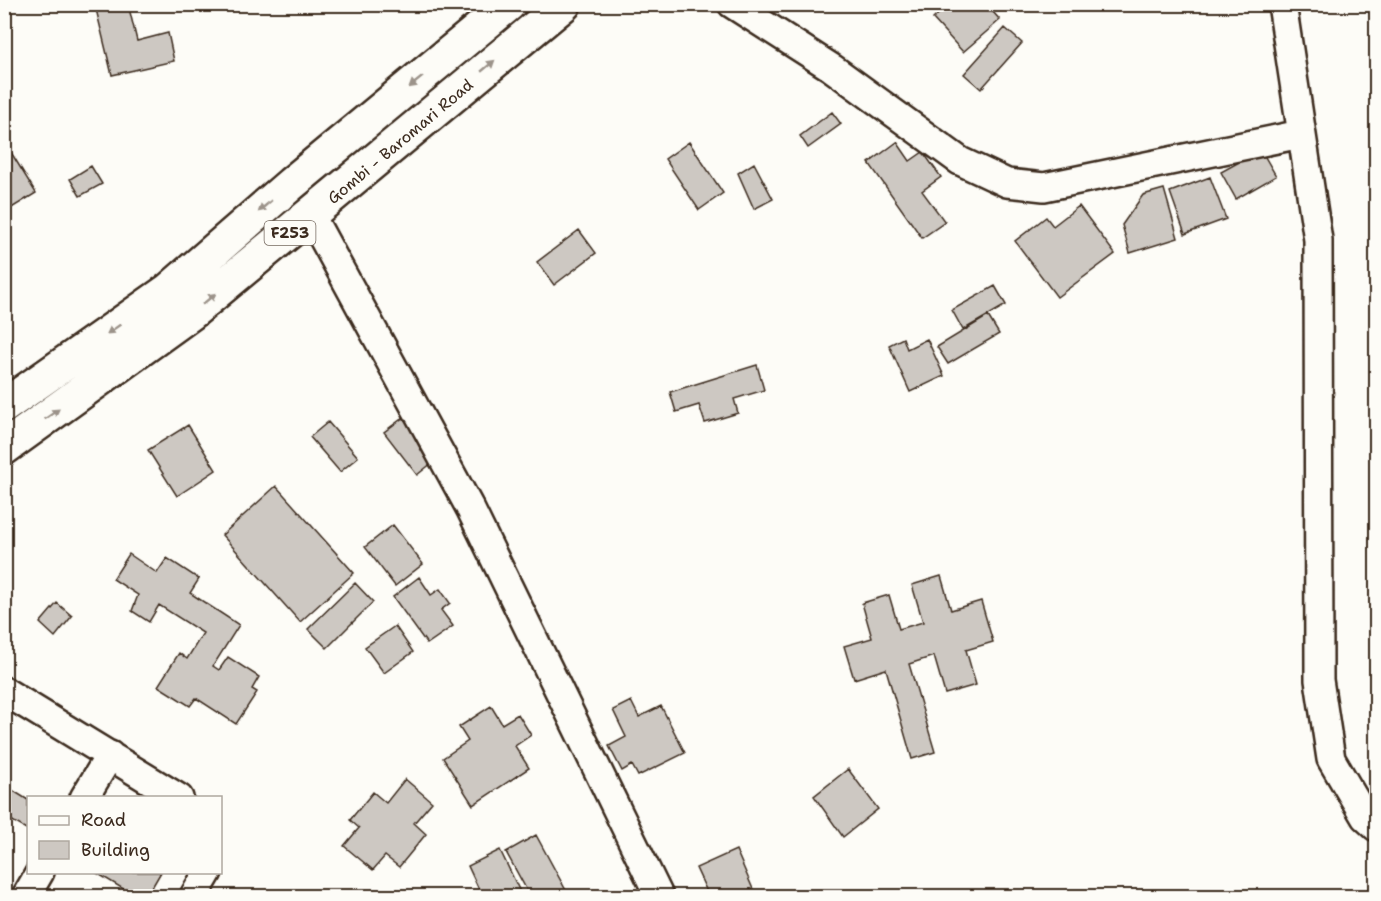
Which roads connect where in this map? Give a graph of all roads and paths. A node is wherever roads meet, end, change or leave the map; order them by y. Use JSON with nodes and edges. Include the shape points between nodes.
{"nodes":[{"id":1,"x":509,"y":4,"type":"edge"},
{"id":2,"x":564,"y":4,"type":"edge"},
{"id":3,"x":732,"y":4,"type":"edge"},
{"id":4,"x":1282,"y":4,"type":"edge"},
{"id":5,"x":375,"y":115,"type":"junction"},
{"id":6,"x":1301,"y":134,"type":"junction"},
{"id":7,"x":392,"y":148,"type":"junction"},
{"id":8,"x":311,"y":216,"type":"junction"},
{"id":9,"x":4,"y":406,"type":"edge"},
{"id":10,"x":4,"y":448,"type":"edge"},
{"id":11,"x":5,"y":692,"type":"edge"},
{"id":12,"x":110,"y":755,"type":"junction"},
{"id":13,"x":85,"y":796,"type":"edge"},
{"id":14,"x":176,"y":796,"type":"edge"},
{"id":15,"x":1377,"y":827,"type":"edge"},
{"id":16,"x":39,"y":874,"type":"edge"},
{"id":17,"x":207,"y":874,"type":"edge"},
{"id":18,"x":26,"y":897,"type":"edge"},
{"id":19,"x":194,"y":897,"type":"edge"},
{"id":20,"x":659,"y":897,"type":"edge"}],
"edges":[{"from":1,"to":5,"type":"main road","number":"F253","one_way":true},
{"from":7,"to":2,"type":"main road","name":"Gombi - Baromari Road","number":"F253","one_way":true},
{"from":3,"to":6,"type":"street","via":[[832,68],[960,161],[1007,183],[1044,187]]},
{"from":4,"to":6,"type":"street"},
{"from":5,"to":7,"type":"main road"},
{"from":5,"to":9,"type":"main road","number":"F253","one_way":true,"via":[[169,290]]},
{"from":6,"to":15,"type":"street","via":[[1318,240],[1319,680],[1331,759],[1365,817]]},
{"from":7,"to":8,"type":"main road","name":"Gombi - Baromari Road","number":"F253"},
{"from":10,"to":8,"type":"main road","name":"Gombi - Baromari Road","number":"F253","one_way":true,"via":[[191,313]]},
{"from":8,"to":20,"type":"street","via":[[470,508]]},
{"from":11,"to":12,"type":"street"},
{"from":12,"to":13,"type":"street"},
{"from":12,"to":14,"type":"street"},
{"from":16,"to":18,"type":"street"},
{"from":17,"to":19,"type":"street"}]}
